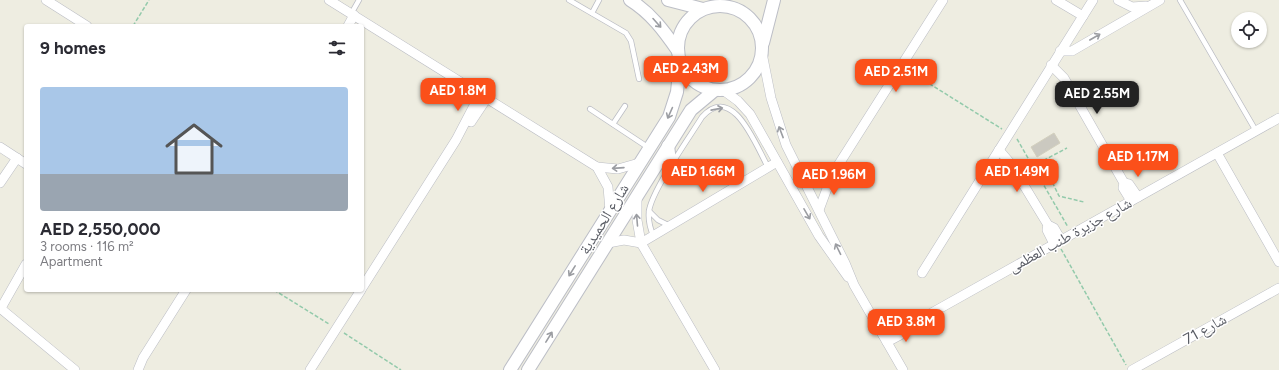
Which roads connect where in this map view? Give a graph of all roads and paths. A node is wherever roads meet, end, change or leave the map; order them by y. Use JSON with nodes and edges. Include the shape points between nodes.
{"nodes":[{"id":1,"x":46,"y":0,"type":"edge"},
{"id":2,"x":149,"y":0,"type":"edge"},
{"id":3,"x":329,"y":0,"type":"edge"},
{"id":4,"x":359,"y":0,"type":"edge"},
{"id":5,"x":569,"y":0,"type":"edge"},
{"id":6,"x":599,"y":0,"type":"edge"},
{"id":7,"x":630,"y":0,"type":"edge"},
{"id":8,"x":668,"y":0,"type":"edge"},
{"id":9,"x":723,"y":0,"type":"edge"},
{"id":10,"x":774,"y":0,"type":"edge"},
{"id":11,"x":943,"y":0,"type":"edge"},
{"id":12,"x":1056,"y":0,"type":"edge"},
{"id":13,"x":1093,"y":0,"type":"edge"},
{"id":14,"x":1118,"y":0,"type":"edge"},
{"id":15,"x":1180,"y":0,"type":"edge"},
{"id":16,"x":1155,"y":2,"type":"edge"},
{"id":17,"x":706,"y":8,"type":"junction"},
{"id":18,"x":592,"y":13,"type":"junction"},
{"id":19,"x":1083,"y":16,"type":"junction"},
{"id":20,"x":355,"y":19,"type":"edge"},
{"id":21,"x":84,"y":24,"type":"edge"},
{"id":22,"x":134,"y":24,"type":"edge"},
{"id":23,"x":364,"y":24,"type":"edge"},
{"id":24,"x":762,"y":50,"type":"junction"},
{"id":25,"x":1060,"y":51,"type":"junction"},
{"id":26,"x":679,"y":56,"type":"junction"},
{"id":27,"x":1051,"y":65,"type":"junction"},
{"id":28,"x":901,"y":66,"type":"junction"},
{"id":29,"x":640,"y":79,"type":"dead end"},
{"id":30,"x":719,"y":90,"type":"junction"},
{"id":31,"x":483,"y":96,"type":"junction"},
{"id":32,"x":624,"y":106,"type":"dead end"},
{"id":33,"x":590,"y":109,"type":"dead end"},
{"id":34,"x":1279,"y":118,"type":"edge"},
{"id":35,"x":613,"y":124,"type":"junction"},
{"id":36,"x":1256,"y":131,"type":"junction"},
{"id":37,"x":1010,"y":132,"type":"junction"},
{"id":38,"x":668,"y":146,"type":"junction"},
{"id":39,"x":0,"y":148,"type":"edge"},
{"id":40,"x":649,"y":148,"type":"junction"},
{"id":41,"x":1067,"y":148,"type":"dead end"},
{"id":42,"x":999,"y":150,"type":"junction"},
{"id":43,"x":1217,"y":153,"type":"junction"},
{"id":44,"x":17,"y":158,"type":"junction"},
{"id":45,"x":1042,"y":161,"type":"junction"},
{"id":46,"x":776,"y":162,"type":"junction"},
{"id":47,"x":24,"y":163,"type":"edge"},
{"id":48,"x":639,"y":163,"type":"junction"},
{"id":49,"x":1032,"y":166,"type":"junction"},
{"id":50,"x":597,"y":167,"type":"junction"},
{"id":51,"x":768,"y":167,"type":"junction"},
{"id":52,"x":671,"y":168,"type":"junction"},
{"id":53,"x":832,"y":175,"type":"junction"},
{"id":54,"x":802,"y":179,"type":"junction"},
{"id":55,"x":0,"y":183,"type":"edge"},
{"id":56,"x":637,"y":197,"type":"junction"},
{"id":57,"x":1134,"y":199,"type":"junction"},
{"id":58,"x":1084,"y":202,"type":"dead end"},
{"id":59,"x":819,"y":210,"type":"junction"},
{"id":60,"x":610,"y":211,"type":"junction"},
{"id":61,"x":649,"y":211,"type":"junction"},
{"id":62,"x":670,"y":226,"type":"junction"},
{"id":63,"x":1072,"y":234,"type":"junction"},
{"id":64,"x":653,"y":235,"type":"junction"},
{"id":65,"x":641,"y":242,"type":"junction"},
{"id":66,"x":1058,"y":242,"type":"junction"},
{"id":67,"x":608,"y":243,"type":"junction"},
{"id":68,"x":1279,"y":262,"type":"edge"},
{"id":69,"x":24,"y":267,"type":"edge"},
{"id":70,"x":24,"y":268,"type":"edge"},
{"id":71,"x":922,"y":274,"type":"dead end"},
{"id":72,"x":854,"y":284,"type":"junction"},
{"id":73,"x":364,"y":286,"type":"edge"},
{"id":74,"x":1279,"y":288,"type":"edge"},
{"id":75,"x":185,"y":292,"type":"edge"},
{"id":76,"x":360,"y":292,"type":"edge"},
{"id":77,"x":0,"y":298,"type":"edge"},
{"id":78,"x":0,"y":308,"type":"edge"},
{"id":79,"x":885,"y":338,"type":"junction"},
{"id":80,"x":143,"y":358,"type":"junction"},
{"id":81,"x":531,"y":369,"type":"edge"},
{"id":82,"x":75,"y":370,"type":"edge"},
{"id":83,"x":133,"y":370,"type":"edge"},
{"id":84,"x":138,"y":370,"type":"edge"},
{"id":85,"x":310,"y":370,"type":"edge"},
{"id":86,"x":510,"y":370,"type":"edge"},
{"id":87,"x":715,"y":370,"type":"edge"},
{"id":88,"x":903,"y":370,"type":"edge"},
{"id":89,"x":1129,"y":370,"type":"edge"},
{"id":90,"x":1132,"y":370,"type":"edge"}],
"edges":[{"from":1,"to":21,"type":"street"},
{"from":2,"to":22,"type":"path"},
{"from":3,"to":20,"type":"street"},
{"from":4,"to":20,"type":"lane"},
{"from":5,"to":18,"type":"lane"},
{"from":6,"to":18,"type":"lane"},
{"from":7,"to":26,"type":"street","one_way":true,"via":[[659,24]]},
{"from":8,"to":17,"type":"street"},
{"from":9,"to":17,"type":"street"},
{"from":10,"to":24,"type":"street"},
{"from":11,"to":28,"type":"street"},
{"from":12,"to":19,"type":"street"},
{"from":13,"to":19,"type":"street"},
{"from":14,"to":16,"type":"street","via":[[1132,6]]},
{"from":15,"to":36,"type":"lane"},
{"from":25,"to":16,"type":"street","one_way":true,"via":[[1072,51]]},
{"from":17,"to":24,"type":"street","via":[[725,6],[746,14],[756,25]]},
{"from":17,"to":26,"type":"street","via":[[686,23],[679,36]]},
{"from":18,"to":29,"type":"lane","via":[[630,37]]},
{"from":19,"to":25,"type":"street"},
{"from":23,"to":31,"type":"street"},
{"from":24,"to":30,"type":"street","via":[[758,67],[749,79],[737,86]]},
{"from":54,"to":24,"type":"street","one_way":true,"via":[[776,118]]},
{"from":25,"to":27,"type":"street"},
{"from":26,"to":30,"type":"street","via":[[687,73],[696,83]]},
{"from":26,"to":40,"type":"street","name":"شارع الحميدية","one_way":true,"via":[[674,105]]},
{"from":27,"to":37,"type":"street"},
{"from":27,"to":57,"type":"street","via":[[1064,78],[1124,183],[1130,185]]},
{"from":28,"to":37,"type":"path"},
{"from":28,"to":53,"type":"street"},
{"from":30,"to":38,"type":"street","name":"شارع الحميدية","via":[[690,110]]},
{"from":30,"to":46,"type":"street","via":[[738,101],[750,114]]},
{"from":31,"to":50,"type":"street"},
{"from":31,"to":73,"type":"street"},
{"from":32,"to":35,"type":"lane"},
{"from":33,"to":35,"type":"lane"},
{"from":34,"to":36,"type":"street","name":"شارع جزيرة طنب العظمى"},
{"from":35,"to":40,"type":"lane"},
{"from":36,"to":43,"type":"street","name":"شارع جزيرة طنب العظمى"},
{"from":37,"to":42,"type":"street"},
{"from":37,"to":49,"type":"path"},
{"from":38,"to":52,"type":"street"},
{"from":38,"to":56,"type":"street","name":"شارع الحميدية"},
{"from":39,"to":44,"type":"street"},
{"from":40,"to":48,"type":"street","name":"شارع الحميدية"},
{"from":41,"to":45,"type":"path"},
{"from":42,"to":66,"type":"street","via":[[1011,164],[1048,225],[1054,228]]},
{"from":42,"to":71,"type":"street"},
{"from":43,"to":57,"type":"street","name":"شارع جزيرة طنب العظمى"},
{"from":43,"to":68,"type":"street"},
{"from":44,"to":47,"type":"street"},
{"from":44,"to":55,"type":"street"},
{"from":45,"to":49,"type":"path"},
{"from":45,"to":58,"type":"path","via":[[1059,196]]},
{"from":46,"to":51,"type":"street"},
{"from":46,"to":72,"type":"street","one_way":true,"via":[[827,249]]},
{"from":48,"to":50,"type":"street","one_way":true,"via":[[618,169]]},
{"from":48,"to":60,"type":"street","name":"شارع الحميدية"},
{"from":49,"to":63,"type":"path"},
{"from":50,"to":60,"type":"street","via":[[608,187]]},
{"from":52,"to":51,"type":"lane","one_way":true,"via":[[702,117],[719,107],[729,109],[741,118]]},
{"from":51,"to":62,"type":"street"},
{"from":52,"to":61,"type":"lane","via":[[654,196]]},
{"from":53,"to":54,"type":"street","via":[[814,182]]},
{"from":53,"to":59,"type":"street"},
{"from":54,"to":59,"type":"street"},
{"from":65,"to":56,"type":"street","one_way":true,"via":[[637,220]]},
{"from":56,"to":67,"type":"street","name":"شارع الحميدية"},
{"from":57,"to":63,"type":"street","name":"شارع جزيرة طنب العظمى"},
{"from":72,"to":59,"type":"street","one_way":true},
{"from":60,"to":86,"type":"street","name":"شارع الحميدية","one_way":true},
{"from":61,"to":62,"type":"lane","via":[[658,220]]},
{"from":61,"to":64,"type":"lane"},
{"from":62,"to":64,"type":"street"},
{"from":63,"to":66,"type":"street","name":"شارع جزيرة طنب العظمى"},
{"from":64,"to":65,"type":"street"},
{"from":65,"to":67,"type":"street","via":[[624,240]]},
{"from":65,"to":87,"type":"street"},
{"from":66,"to":79,"type":"street","name":"شارع جزيرة طنب العظمى","via":[[903,329],[898,327]]},
{"from":66,"to":89,"type":"path"},
{"from":81,"to":67,"type":"street","name":"شارع الحميدية","one_way":true},
{"from":69,"to":77,"type":"street"},
{"from":70,"to":78,"type":"street"},
{"from":72,"to":79,"type":"street"},
{"from":74,"to":90,"type":"street","name":"شارع 71"},
{"from":75,"to":80,"type":"street"},
{"from":76,"to":85,"type":"street"},
{"from":78,"to":82,"type":"street"},
{"from":79,"to":88,"type":"street"},
{"from":80,"to":83,"type":"street"},
{"from":80,"to":84,"type":"street"}]}
